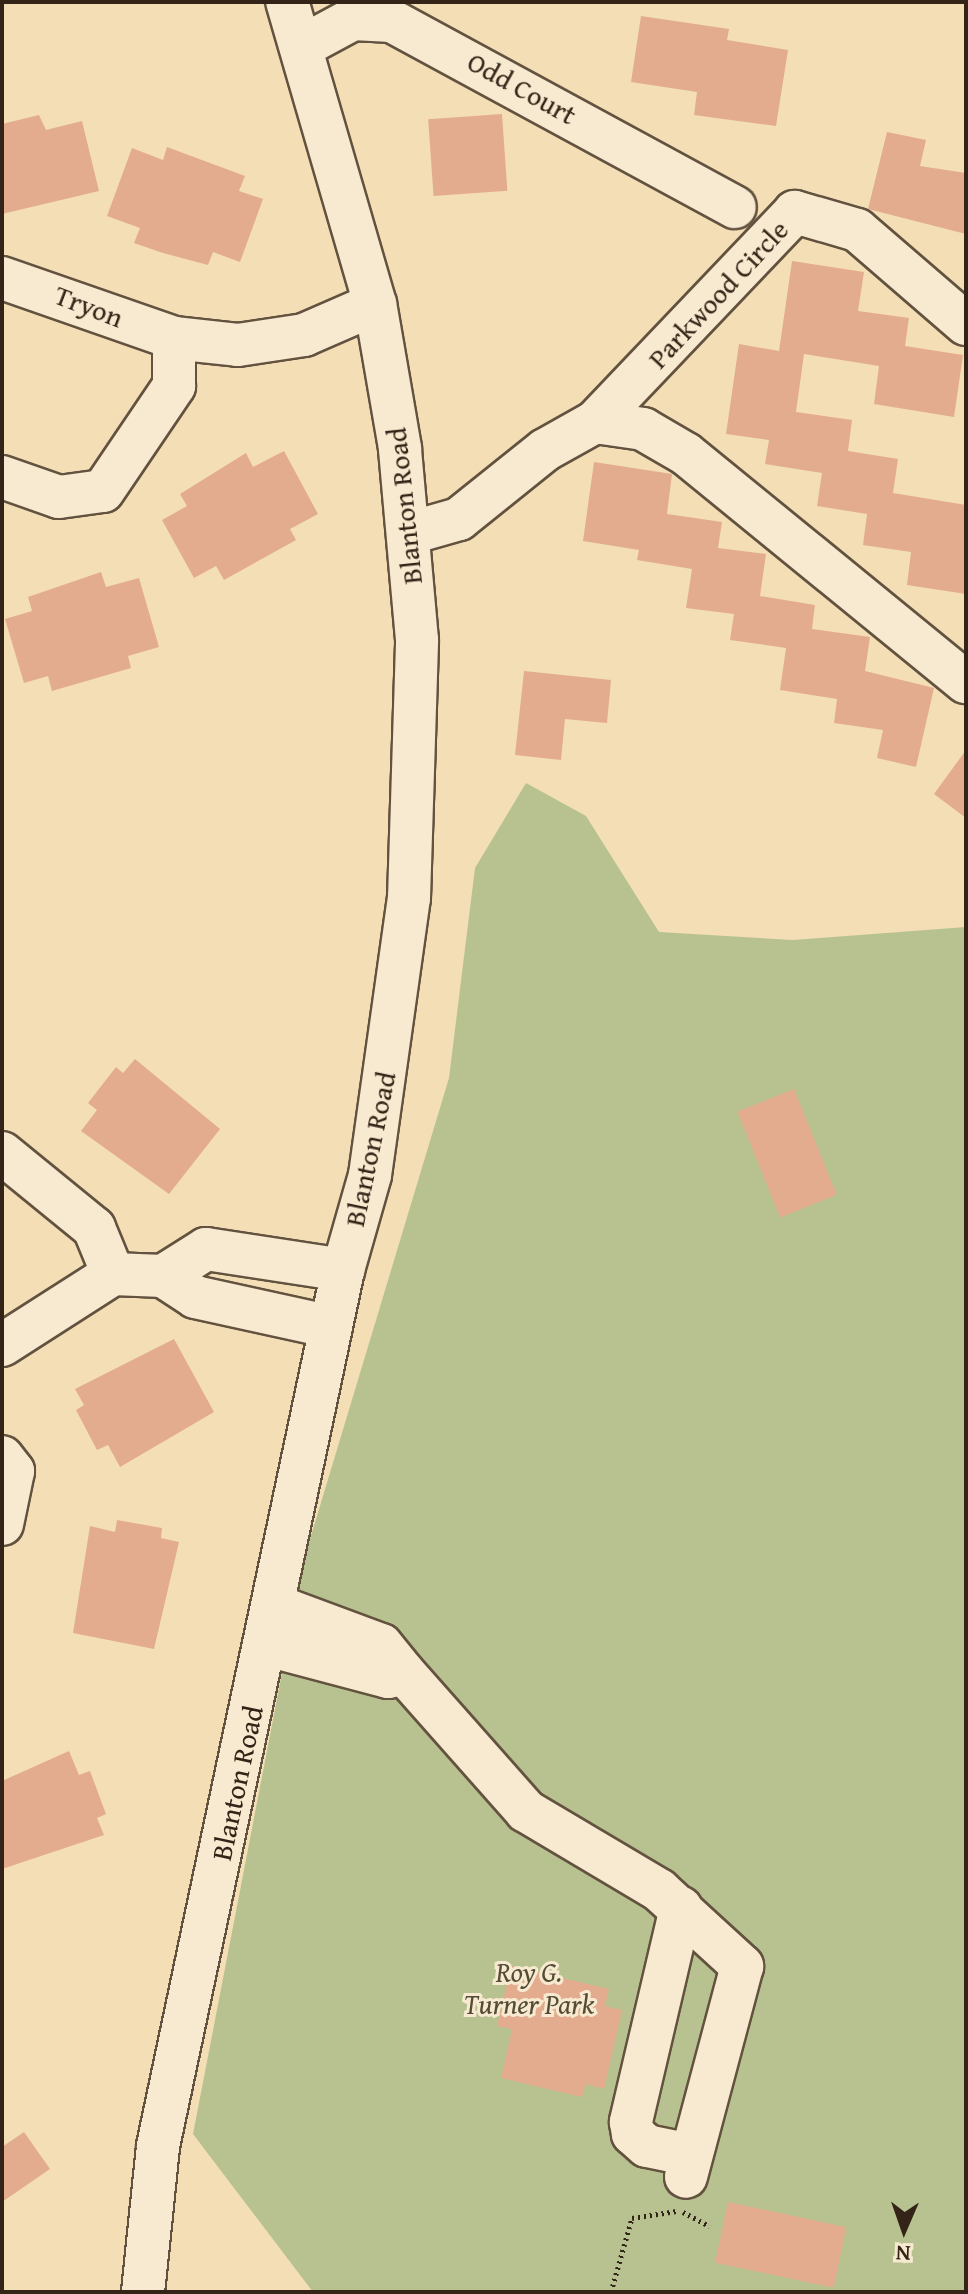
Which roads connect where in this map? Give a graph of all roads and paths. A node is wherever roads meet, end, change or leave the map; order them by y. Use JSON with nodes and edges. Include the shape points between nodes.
{"nodes":[{"id":1,"x":287,"y":2,"type":"edge"},
{"id":2,"x":301,"y":47,"type":"junction"},
{"id":3,"x":735,"y":207,"type":"dead end"},
{"id":4,"x":2,"y":278,"type":"edge"},
{"id":5,"x":375,"y":304,"type":"junction"},
{"id":6,"x":966,"y":324,"type":"edge"},
{"id":7,"x":174,"y":338,"type":"junction"},
{"id":8,"x":595,"y":422,"type":"junction"},
{"id":9,"x":2,"y":477,"type":"edge"},
{"id":10,"x":410,"y":533,"type":"junction"},
{"id":11,"x":966,"y":682,"type":"edge"},
{"id":12,"x":2,"y":1153,"type":"edge"},
{"id":13,"x":343,"y":1270,"type":"junction"},
{"id":14,"x":113,"y":1274,"type":"junction"},
{"id":15,"x":163,"y":1276,"type":"junction"},
{"id":16,"x":331,"y":1327,"type":"junction"},
{"id":17,"x":2,"y":1345,"type":"edge"},
{"id":18,"x":2,"y":1457,"type":"edge"},
{"id":19,"x":2,"y":1524,"type":"edge"},
{"id":20,"x":271,"y":1625,"type":"junction"},
{"id":21,"x":681,"y":1908,"type":"junction"},
{"id":22,"x":686,"y":2180,"type":"junction"},
{"id":23,"x":143,"y":2292,"type":"edge"},
{"id":24,"x":611,"y":2292,"type":"edge"}],
"edges":[{"from":1,"to":2,"type":"street","name":"Blanton Road"},
{"from":2,"to":3,"type":"street","name":"Odd Court","via":[[353,19],[392,21]]},
{"from":2,"to":5,"type":"street","name":"Blanton Road"},
{"from":4,"to":7,"type":"street","name":"Tryon"},
{"from":5,"to":7,"type":"street","name":"Tryon","via":[[304,335],[238,345]]},
{"from":5,"to":10,"type":"street","name":"Blanton Road"},
{"from":6,"to":8,"type":"street","name":"Parkwood Circle","via":[[857,230],[795,212]]},
{"from":7,"to":9,"type":"street","via":[[174,386],[103,491],[59,497]]},
{"from":8,"to":10,"type":"street","name":"Parkwood Circle","via":[[545,450],[459,519]]},
{"from":8,"to":11,"type":"street","via":[[643,429],[686,454]]},
{"from":10,"to":13,"type":"street","name":"Blanton Road","via":[[417,741],[409,898],[370,1175]]},
{"from":12,"to":14,"type":"street","via":[[94,1228]]},
{"from":13,"to":15,"type":"street","via":[[206,1249]]},
{"from":13,"to":16,"type":"street","name":"Blanton Road"},
{"from":14,"to":15,"type":"street"},
{"from":14,"to":17,"type":"street"},
{"from":15,"to":16,"type":"street","via":[[195,1297]]},
{"from":16,"to":20,"type":"street","name":"Blanton Road"},
{"from":18,"to":19,"type":"street","via":[[13,1471]]},
{"from":20,"to":21,"type":"street","via":[[381,1645],[526,1811]]},
{"from":20,"to":23,"type":"street","name":"Blanton Road","via":[[158,2146]]},
{"from":21,"to":22,"type":"street","via":[[631,2122],[633,2134]]},
{"from":21,"to":22,"type":"street","via":[[742,1966]]},
{"from":22,"to":24,"type":"path","via":[[632,2218]]}]}
